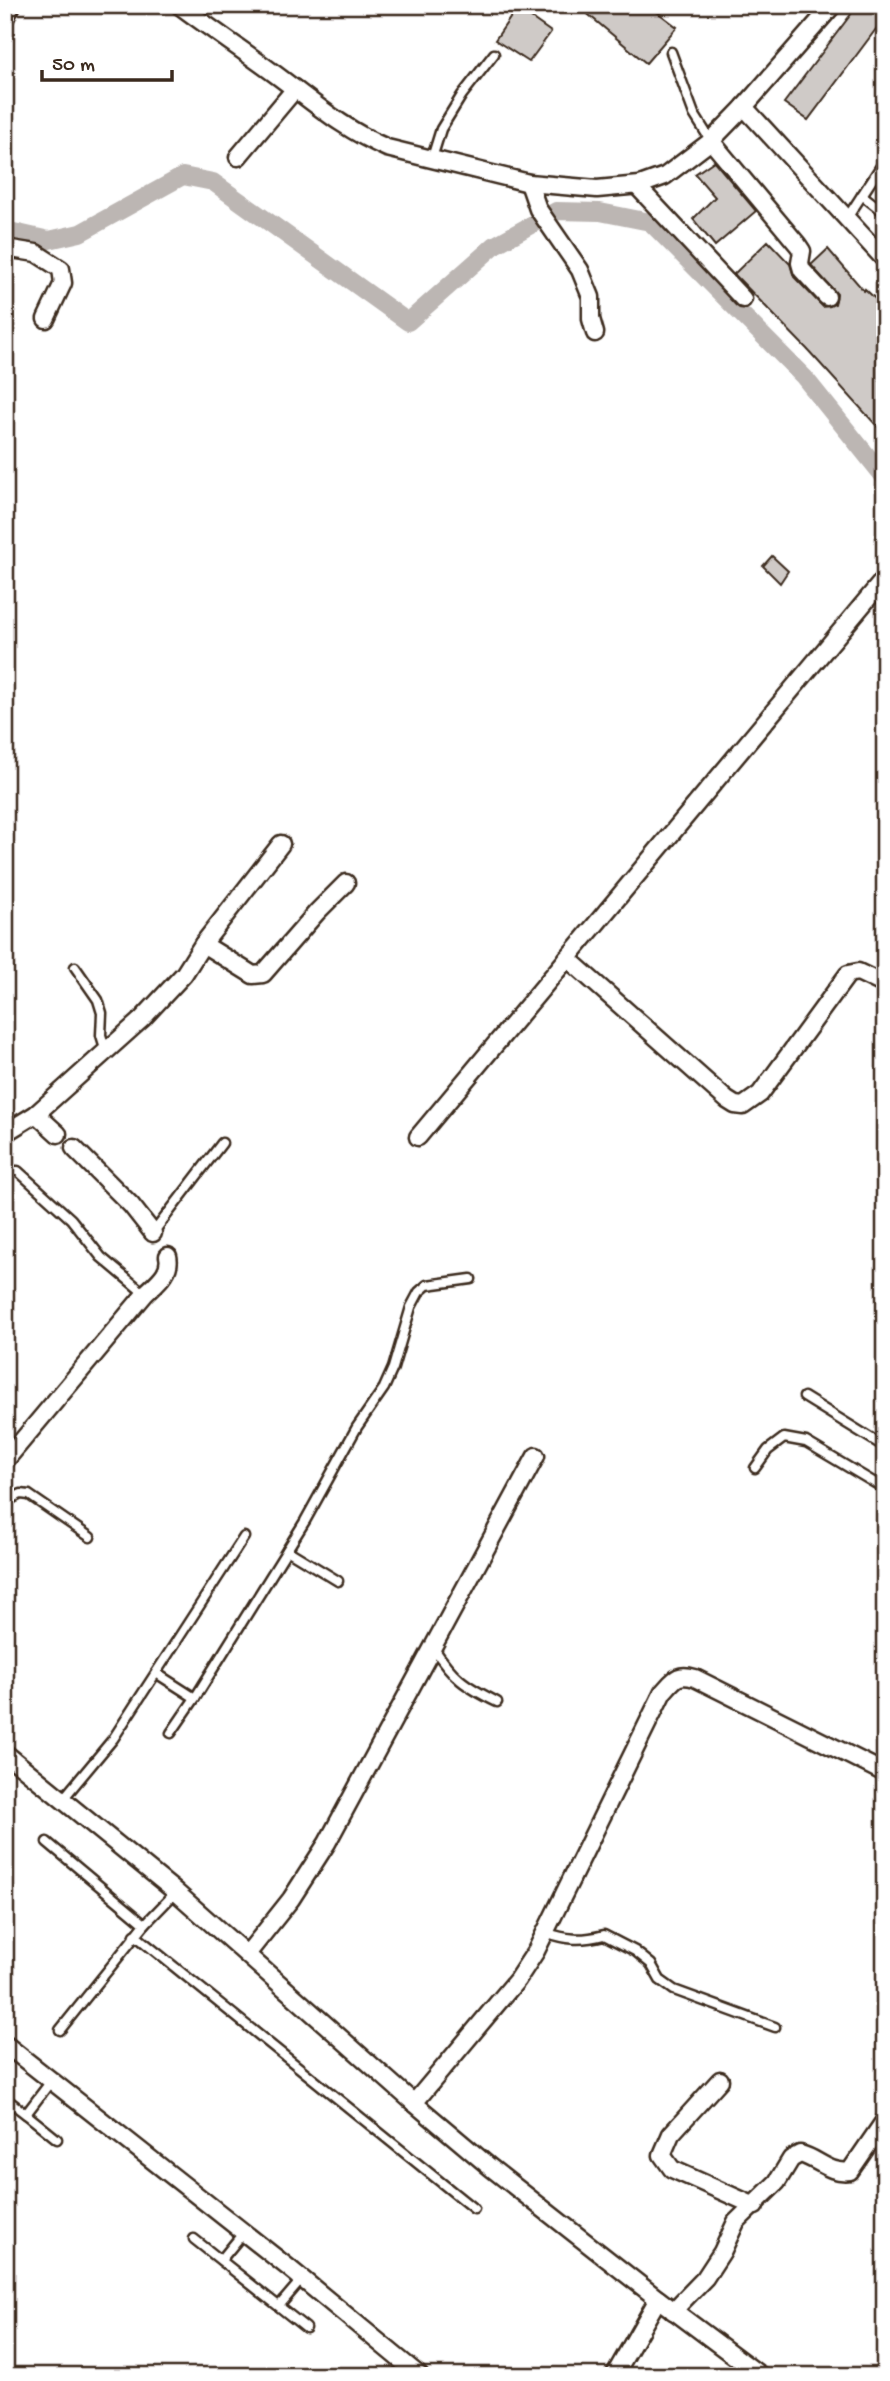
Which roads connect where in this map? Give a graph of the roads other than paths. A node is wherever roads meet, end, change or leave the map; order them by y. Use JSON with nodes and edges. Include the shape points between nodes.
{"nodes":[{"id":1,"x":12,"y":5,"type":"edge"},
{"id":2,"x":833,"y":5,"type":"edge"},
{"id":3,"x":190,"y":8,"type":"edge"},
{"id":4,"x":5,"y":18,"type":"edge"},
{"id":5,"x":671,"y":52,"type":"dead end"},
{"id":6,"x":494,"y":54,"type":"dead end"},
{"id":7,"x":295,"y":89,"type":"junction"},
{"id":8,"x":744,"y":107,"type":"junction"},
{"id":9,"x":711,"y":141,"type":"junction"},
{"id":10,"x":238,"y":157,"type":"dead end"},
{"id":11,"x":432,"y":158,"type":"junction"},
{"id":12,"x":885,"y":160,"type":"edge"},
{"id":13,"x":530,"y":183,"type":"junction"},
{"id":14,"x":637,"y":186,"type":"junction"},
{"id":15,"x":862,"y":195,"type":"junction"},
{"id":16,"x":885,"y":213,"type":"edge"},
{"id":17,"x":847,"y":218,"type":"junction"},
{"id":18,"x":5,"y":248,"type":"edge"},
{"id":19,"x":885,"y":260,"type":"edge"},
{"id":20,"x":827,"y":297,"type":"dead end"},
{"id":21,"x":743,"y":299,"type":"dead end"},
{"id":22,"x":46,"y":318,"type":"dead end"},
{"id":23,"x":595,"y":333,"type":"dead end"},
{"id":24,"x":885,"y":578,"type":"edge"},
{"id":25,"x":281,"y":844,"type":"dead end"},
{"id":26,"x":346,"y":883,"type":"dead end"},
{"id":27,"x":203,"y":944,"type":"junction"},
{"id":28,"x":567,"y":958,"type":"junction"},
{"id":29,"x":75,"y":967,"type":"dead end"},
{"id":30,"x":885,"y":985,"type":"edge"},
{"id":31,"x":106,"y":1051,"type":"junction"},
{"id":32,"x":36,"y":1114,"type":"junction"},
{"id":33,"x":5,"y":1133,"type":"edge"},
{"id":34,"x":58,"y":1134,"type":"dead end"},
{"id":35,"x":418,"y":1137,"type":"dead end"},
{"id":36,"x":222,"y":1143,"type":"dead end"},
{"id":37,"x":74,"y":1148,"type":"dead end"},
{"id":38,"x":5,"y":1171,"type":"edge"},
{"id":39,"x":153,"y":1233,"type":"joint"},
{"id":40,"x":168,"y":1256,"type":"dead end"},
{"id":41,"x":471,"y":1279,"type":"dead end"},
{"id":42,"x":145,"y":1294,"type":"junction"},
{"id":43,"x":804,"y":1397,"type":"dead end"},
{"id":44,"x":885,"y":1447,"type":"edge"},
{"id":45,"x":536,"y":1456,"type":"dead end"},
{"id":46,"x":5,"y":1461,"type":"edge"},
{"id":47,"x":755,"y":1468,"type":"dead end"},
{"id":48,"x":885,"y":1489,"type":"edge"},
{"id":49,"x":5,"y":1502,"type":"edge"},
{"id":50,"x":90,"y":1537,"type":"dead end"},
{"id":51,"x":244,"y":1537,"type":"dead end"},
{"id":52,"x":287,"y":1550,"type":"junction"},
{"id":53,"x":338,"y":1581,"type":"dead end"},
{"id":54,"x":433,"y":1647,"type":"junction"},
{"id":55,"x":156,"y":1673,"type":"junction"},
{"id":56,"x":195,"y":1698,"type":"junction"},
{"id":57,"x":497,"y":1702,"type":"dead end"},
{"id":58,"x":171,"y":1733,"type":"dead end"},
{"id":59,"x":5,"y":1753,"type":"edge"},
{"id":60,"x":885,"y":1773,"type":"edge"},
{"id":61,"x":63,"y":1799,"type":"junction"},
{"id":62,"x":47,"y":1842,"type":"dead end"},
{"id":63,"x":176,"y":1892,"type":"junction"},
{"id":64,"x":145,"y":1924,"type":"junction"},
{"id":65,"x":545,"y":1933,"type":"junction"},
{"id":66,"x":135,"y":1935,"type":"junction"},
{"id":67,"x":248,"y":1954,"type":"junction"},
{"id":68,"x":775,"y":2027,"type":"dead end"},
{"id":69,"x":60,"y":2030,"type":"dead end"},
{"id":70,"x":5,"y":2044,"type":"edge"},
{"id":71,"x":52,"y":2080,"type":"junction"},
{"id":72,"x":720,"y":2080,"type":"dead end"},
{"id":73,"x":5,"y":2098,"type":"edge"},
{"id":74,"x":414,"y":2103,"type":"junction"},
{"id":75,"x":26,"y":2114,"type":"junction"},
{"id":76,"x":885,"y":2120,"type":"edge"},
{"id":77,"x":57,"y":2139,"type":"dead end"},
{"id":78,"x":755,"y":2206,"type":"junction"},
{"id":79,"x":474,"y":2209,"type":"dead end"},
{"id":80,"x":244,"y":2232,"type":"junction"},
{"id":81,"x":194,"y":2239,"type":"dead end"},
{"id":82,"x":221,"y":2260,"type":"junction"},
{"id":83,"x":303,"y":2278,"type":"junction"},
{"id":84,"x":657,"y":2299,"type":"junction"},
{"id":85,"x":279,"y":2306,"type":"junction"},
{"id":86,"x":673,"y":2311,"type":"junction"},
{"id":87,"x":306,"y":2328,"type":"dead end"},
{"id":88,"x":420,"y":2376,"type":"edge"},
{"id":89,"x":614,"y":2376,"type":"edge"},
{"id":90,"x":761,"y":2376,"type":"edge"}],
"edges":[{"from":1,"to":4,"type":"street"},
{"from":2,"to":8,"type":"street"},
{"from":3,"to":7,"type":"street"},
{"from":5,"to":9,"type":"lane","via":[[694,114]]},
{"from":6,"to":11,"type":"lane","via":[[441,129]]},
{"from":7,"to":10,"type":"street"},
{"from":7,"to":11,"type":"street","via":[[365,139]]},
{"from":8,"to":9,"type":"street"},
{"from":8,"to":17,"type":"street"},
{"from":9,"to":14,"type":"street","via":[[665,176]]},
{"from":9,"to":20,"type":"street","via":[[798,245],[802,271]]},
{"from":11,"to":13,"type":"street"},
{"from":12,"to":15,"type":"lane"},
{"from":13,"to":14,"type":"street","via":[[597,190]]},
{"from":13,"to":23,"type":"street","via":[[538,209],[580,270],[591,297]]},
{"from":14,"to":21,"type":"street"},
{"from":15,"to":16,"type":"lane"},
{"from":15,"to":17,"type":"lane"},
{"from":17,"to":19,"type":"street"},
{"from":18,"to":22,"type":"street","via":[[36,253],[61,269],[63,283]]},
{"from":24,"to":28,"type":"street"},
{"from":25,"to":27,"type":"street"},
{"from":26,"to":27,"type":"street","via":[[263,974],[253,975]]},
{"from":27,"to":31,"type":"street","via":[[184,974]]},
{"from":28,"to":30,"type":"street","via":[[727,1100],[743,1106],[760,1094],[848,974],[858,972]]},
{"from":28,"to":35,"type":"street"},
{"from":29,"to":31,"type":"lane","via":[[98,999]]},
{"from":31,"to":32,"type":"street"},
{"from":32,"to":33,"type":"street"},
{"from":32,"to":34,"type":"street"},
{"from":36,"to":39,"type":"lane"},
{"from":37,"to":39,"type":"street"},
{"from":38,"to":42,"type":"lane","via":[[18,1171],[41,1191],[71,1219],[100,1257]]},
{"from":40,"to":42,"type":"street","via":[[166,1273]]},
{"from":41,"to":52,"type":"lane","via":[[427,1285],[419,1292],[384,1388]]},
{"from":42,"to":46,"type":"street"},
{"from":43,"to":44,"type":"lane"},
{"from":45,"to":54,"type":"street"},
{"from":47,"to":48,"type":"lane","via":[[784,1438],[806,1443]]},
{"from":49,"to":50,"type":"lane","via":[[29,1495]]},
{"from":51,"to":55,"type":"lane"},
{"from":52,"to":53,"type":"lane"},
{"from":52,"to":56,"type":"lane"},
{"from":54,"to":57,"type":"lane","via":[[449,1672]]},
{"from":54,"to":67,"type":"street","via":[[327,1843]]},
{"from":55,"to":56,"type":"lane"},
{"from":55,"to":61,"type":"lane","via":[[113,1739]]},
{"from":56,"to":58,"type":"lane"},
{"from":59,"to":61,"type":"street"},
{"from":60,"to":65,"type":"street","via":[[695,1678],[675,1678],[663,1692]]},
{"from":61,"to":63,"type":"street"},
{"from":62,"to":64,"type":"lane"},
{"from":63,"to":64,"type":"lane"},
{"from":63,"to":67,"type":"street"},
{"from":64,"to":66,"type":"lane"},
{"from":65,"to":68,"type":"lane","via":[[567,1940],[604,1935],[635,1951],[674,1990]]},
{"from":65,"to":74,"type":"street","via":[[517,1980]]},
{"from":66,"to":69,"type":"lane"},
{"from":66,"to":79,"type":"lane"},
{"from":67,"to":74,"type":"street"},
{"from":70,"to":71,"type":"street"},
{"from":71,"to":75,"type":"lane"},
{"from":71,"to":80,"type":"street"},
{"from":72,"to":78,"type":"street","via":[[671,2134],[662,2155],[671,2169]]},
{"from":73,"to":75,"type":"lane"},
{"from":74,"to":84,"type":"street"},
{"from":75,"to":77,"type":"lane"},
{"from":76,"to":78,"type":"street","via":[[850,2172],[830,2171],[800,2154],[791,2159]]},
{"from":78,"to":86,"type":"street","via":[[736,2222],[705,2278]]},
{"from":80,"to":82,"type":"lane"},
{"from":80,"to":83,"type":"street"},
{"from":81,"to":82,"type":"lane"},
{"from":82,"to":85,"type":"lane"},
{"from":83,"to":85,"type":"lane"},
{"from":83,"to":88,"type":"street"},
{"from":84,"to":86,"type":"street"},
{"from":84,"to":89,"type":"street"},
{"from":85,"to":87,"type":"lane"},
{"from":86,"to":90,"type":"street"}]}
